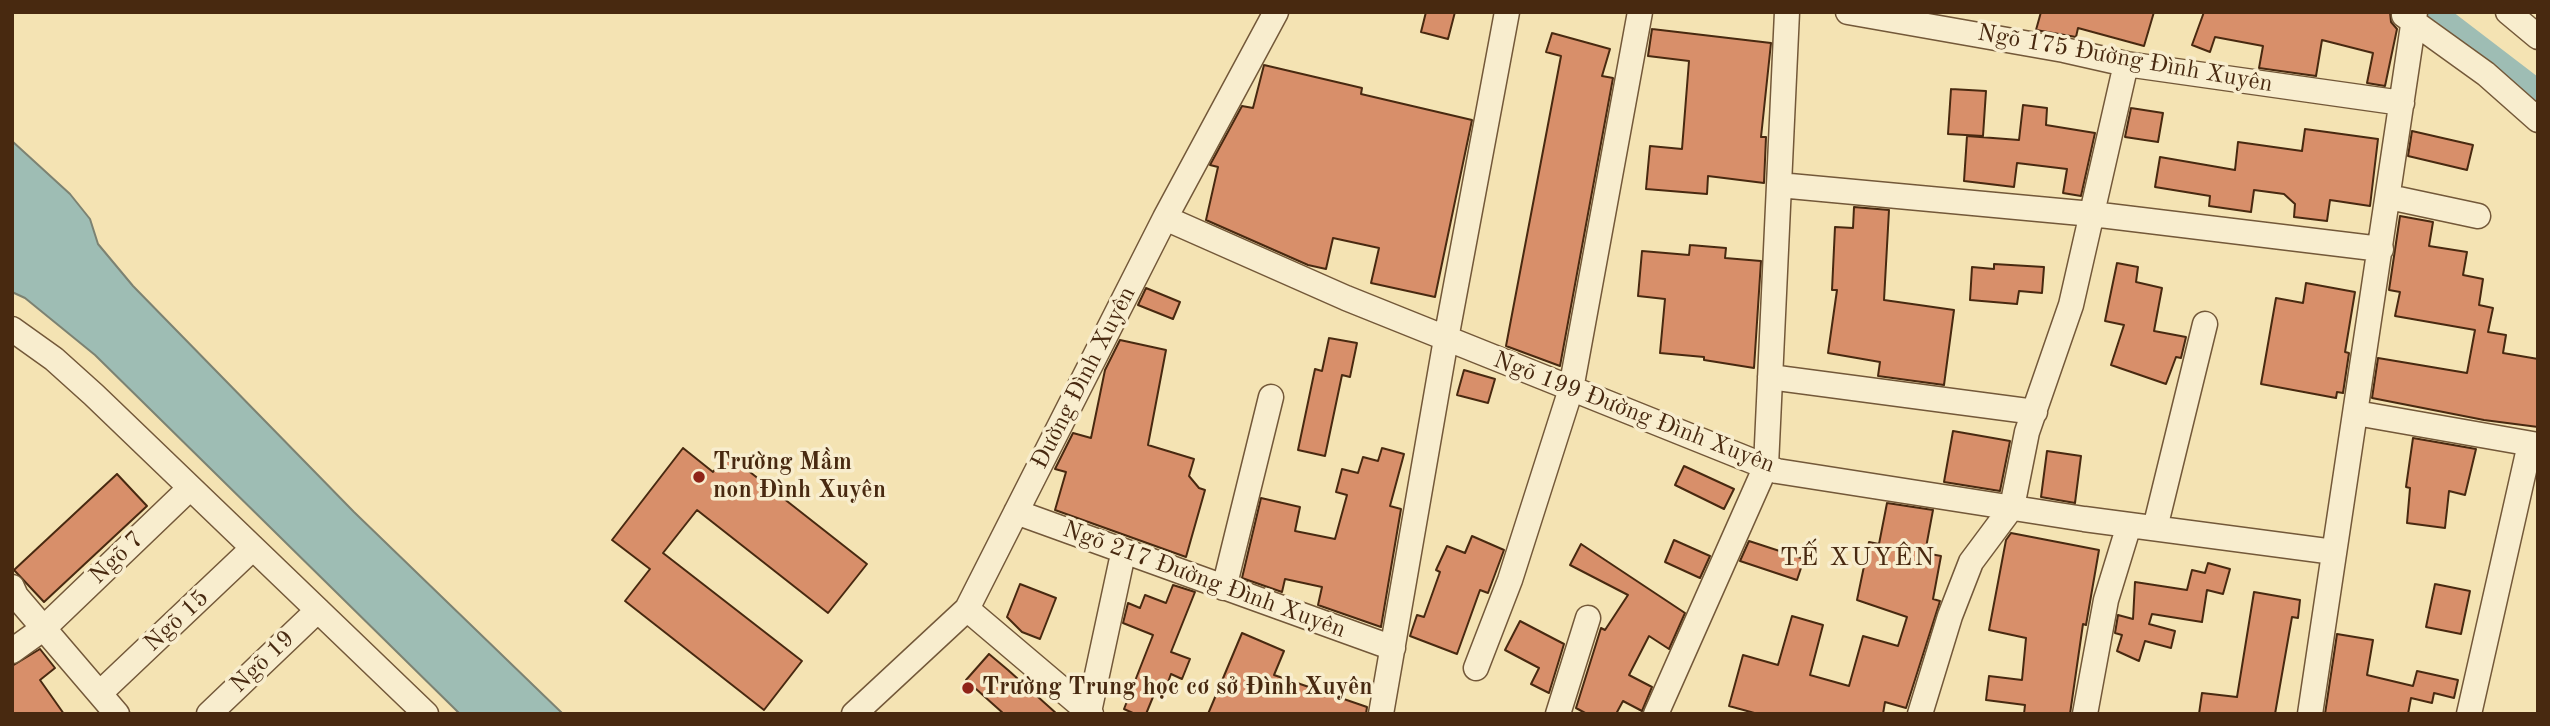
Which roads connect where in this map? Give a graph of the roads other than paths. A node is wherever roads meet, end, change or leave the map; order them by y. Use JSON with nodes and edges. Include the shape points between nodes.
{"nodes":[{"id":1,"x":1276,"y":12,"type":"edge"},
{"id":2,"x":1507,"y":12,"type":"edge"},
{"id":3,"x":1640,"y":12,"type":"edge"},
{"id":4,"x":1787,"y":12,"type":"edge"},
{"id":5,"x":1847,"y":12,"type":"edge"},
{"id":6,"x":2508,"y":12,"type":"edge"},
{"id":7,"x":1876,"y":15,"type":"edge"},
{"id":8,"x":2410,"y":16,"type":"edge"},
{"id":9,"x":2538,"y":37,"type":"edge"},
{"id":10,"x":2126,"y":64,"type":"junction"},
{"id":11,"x":2402,"y":103,"type":"junction"},
{"id":12,"x":2538,"y":120,"type":"edge"},
{"id":13,"x":1779,"y":185,"type":"junction"},
{"id":14,"x":2389,"y":197,"type":"junction"},
{"id":15,"x":2092,"y":214,"type":"junction"},
{"id":16,"x":2478,"y":216,"type":"dead end"},
{"id":17,"x":1165,"y":219,"type":"junction"},
{"id":18,"x":2381,"y":249,"type":"junction"},
{"id":19,"x":2206,"y":324,"type":"dead end"},
{"id":20,"x":12,"y":329,"type":"edge"},
{"id":21,"x":1446,"y":339,"type":"junction"},
{"id":22,"x":1770,"y":377,"type":"junction"},
{"id":23,"x":1571,"y":389,"type":"junction"},
{"id":24,"x":1271,"y":397,"type":"dead end"},
{"id":25,"x":2035,"y":412,"type":"junction"},
{"id":26,"x":2356,"y":413,"type":"junction"},
{"id":27,"x":2534,"y":444,"type":"edge"},
{"id":28,"x":1766,"y":466,"type":"junction"},
{"id":29,"x":190,"y":488,"type":"junction"},
{"id":30,"x":2012,"y":507,"type":"junction"},
{"id":31,"x":1016,"y":512,"type":"junction"},
{"id":32,"x":2129,"y":525,"type":"junction"},
{"id":33,"x":2155,"y":528,"type":"junction"},
{"id":34,"x":253,"y":548,"type":"junction"},
{"id":35,"x":2334,"y":552,"type":"junction"},
{"id":36,"x":1121,"y":563,"type":"dead end"},
{"id":37,"x":12,"y":587,"type":"edge"},
{"id":38,"x":1224,"y":588,"type":"junction"},
{"id":39,"x":967,"y":609,"type":"junction"},
{"id":40,"x":318,"y":610,"type":"junction"},
{"id":41,"x":1588,"y":618,"type":"dead end"},
{"id":42,"x":44,"y":628,"type":"junction"},
{"id":43,"x":1393,"y":648,"type":"junction"},
{"id":44,"x":12,"y":651,"type":"edge"},
{"id":45,"x":1476,"y":668,"type":"dead end"},
{"id":46,"x":100,"y":694,"type":"junction"},
{"id":47,"x":1090,"y":713,"type":"edge"},
{"id":48,"x":117,"y":714,"type":"edge"},
{"id":49,"x":209,"y":714,"type":"edge"},
{"id":50,"x":426,"y":714,"type":"edge"},
{"id":51,"x":854,"y":714,"type":"edge"},
{"id":52,"x":1381,"y":714,"type":"edge"},
{"id":53,"x":1558,"y":714,"type":"edge"},
{"id":54,"x":1656,"y":714,"type":"edge"},
{"id":55,"x":1920,"y":714,"type":"edge"},
{"id":56,"x":2085,"y":714,"type":"edge"},
{"id":57,"x":2310,"y":714,"type":"edge"},
{"id":58,"x":2469,"y":714,"type":"edge"}],
"edges":[{"from":1,"to":17,"type":"street","name":"Đường Đình Xuyên"},
{"from":2,"to":21,"type":"street"},
{"from":3,"to":23,"type":"street"},
{"from":4,"to":13,"type":"street"},
{"from":5,"to":7,"type":"street","name":"Ngõ 175 Đường Đình Xuyên"},
{"from":6,"to":9,"type":"street"},
{"from":7,"to":10,"type":"street","name":"Ngõ 175 Đường Đình Xuyên"},
{"from":8,"to":11,"type":"street"},
{"from":8,"to":12,"type":"street"},
{"from":10,"to":11,"type":"street","name":"Ngõ 175 Đường Đình Xuyên"},
{"from":10,"to":15,"type":"street"},
{"from":11,"to":14,"type":"street"},
{"from":13,"to":15,"type":"street"},
{"from":13,"to":22,"type":"street"},
{"from":14,"to":16,"type":"street"},
{"from":14,"to":18,"type":"street"},
{"from":15,"to":18,"type":"street"},
{"from":15,"to":25,"type":"street","via":[[2071,305]]},
{"from":17,"to":21,"type":"street","name":"Ngõ 199 Đường Đình Xuyên"},
{"from":17,"to":31,"type":"street","name":"Đường Đình Xuyên"},
{"from":18,"to":26,"type":"street"},
{"from":19,"to":33,"type":"street"},
{"from":20,"to":29,"type":"street","via":[[54,359]]},
{"from":21,"to":23,"type":"street","name":"Ngõ 199 Đường Đình Xuyên"},
{"from":21,"to":43,"type":"street"},
{"from":22,"to":25,"type":"street"},
{"from":22,"to":28,"type":"street"},
{"from":23,"to":28,"type":"street","name":"Ngõ 199 Đường Đình Xuyên"},
{"from":23,"to":45,"type":"street","via":[[1510,580]]},
{"from":24,"to":38,"type":"street"},
{"from":25,"to":30,"type":"street"},
{"from":26,"to":27,"type":"street"},
{"from":26,"to":35,"type":"street"},
{"from":27,"to":58,"type":"street"},
{"from":28,"to":30,"type":"street","name":"Ngõ 199 Đường Đình Xuyên"},
{"from":28,"to":54,"type":"street"},
{"from":29,"to":34,"type":"street"},
{"from":29,"to":42,"type":"street","name":"Ngõ 7"},
{"from":30,"to":32,"type":"street","name":"Ngõ 199 Đường Đình Xuyên"},
{"from":30,"to":55,"type":"street","via":[[1971,562]]},
{"from":31,"to":38,"type":"street","name":"Ngõ 217 Đường Đình Xuyên"},
{"from":31,"to":39,"type":"street","name":"Đường Đình Xuyên"},
{"from":32,"to":33,"type":"street","name":"Ngõ 199 Đường Đình Xuyên"},
{"from":32,"to":56,"type":"street","via":[[2106,600]]},
{"from":33,"to":35,"type":"street","name":"Ngõ 199 Đường Đình Xuyên"},
{"from":34,"to":40,"type":"street"},
{"from":34,"to":46,"type":"street","name":"Ngõ 15"},
{"from":35,"to":57,"type":"street"},
{"from":36,"to":47,"type":"street"},
{"from":37,"to":42,"type":"street"},
{"from":38,"to":43,"type":"street","name":"Ngõ 217 Đường Đình Xuyên"},
{"from":39,"to":47,"type":"street"},
{"from":39,"to":51,"type":"street","name":"Đường Đình Xuyên"},
{"from":40,"to":49,"type":"street","name":"Ngõ 19"},
{"from":40,"to":50,"type":"street"},
{"from":41,"to":53,"type":"street"},
{"from":42,"to":44,"type":"street","name":"Ngõ 7"},
{"from":42,"to":46,"type":"street"},
{"from":43,"to":52,"type":"street"},
{"from":46,"to":48,"type":"street"}]}
